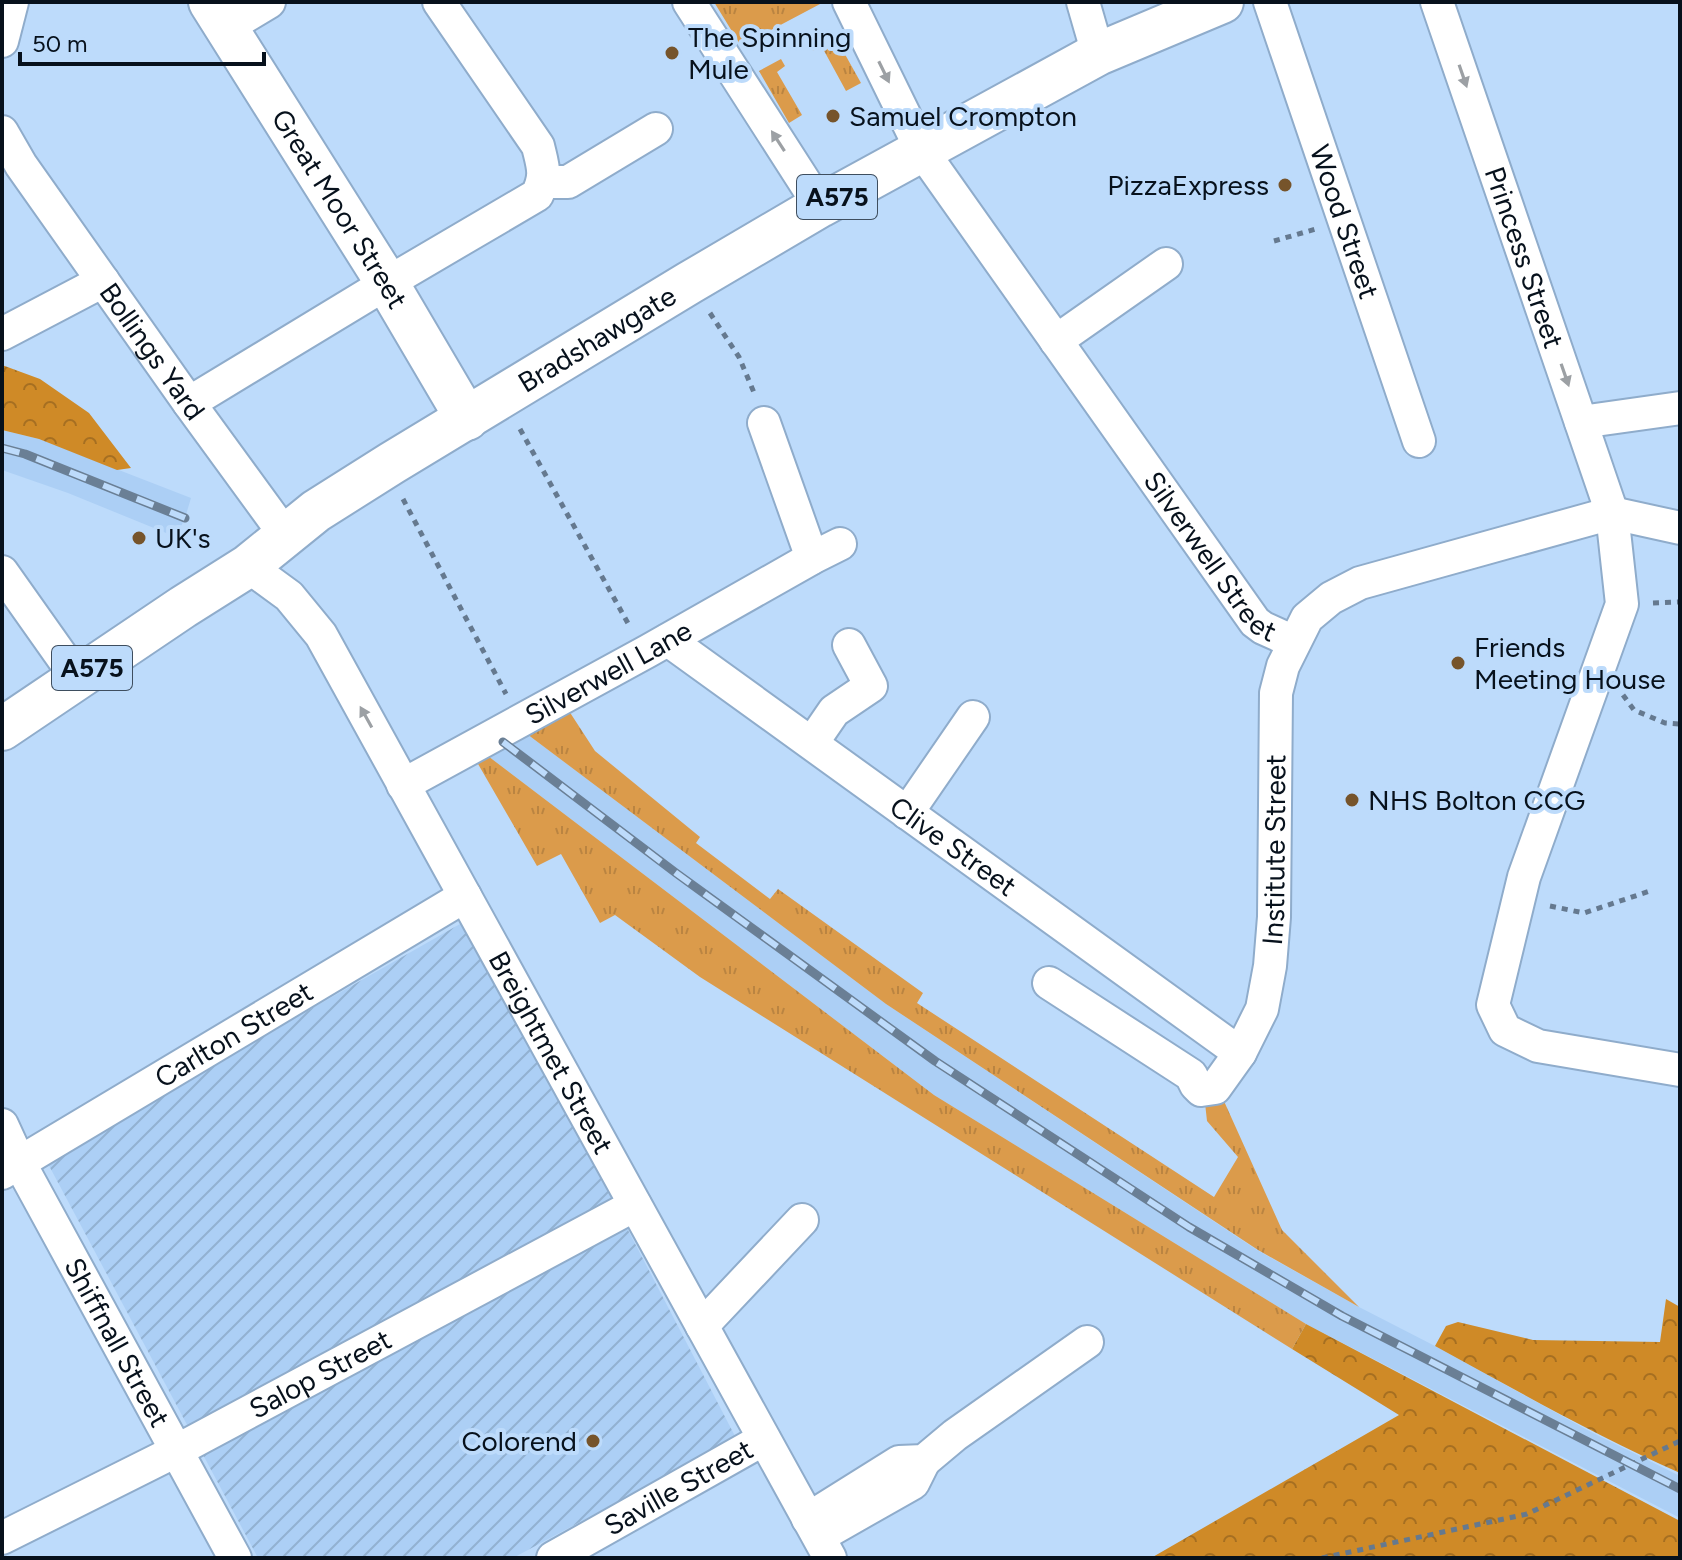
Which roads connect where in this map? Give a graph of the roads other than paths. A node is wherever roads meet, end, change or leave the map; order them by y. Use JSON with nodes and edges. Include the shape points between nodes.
{"nodes":[{"id":1,"x":12,"y":2,"type":"edge"},
{"id":2,"x":269,"y":2,"type":"edge"},
{"id":3,"x":439,"y":2,"type":"edge"},
{"id":4,"x":689,"y":2,"type":"edge"},
{"id":5,"x":849,"y":2,"type":"edge"},
{"id":6,"x":1083,"y":2,"type":"edge"},
{"id":7,"x":1222,"y":2,"type":"edge"},
{"id":8,"x":1270,"y":2,"type":"edge"},
{"id":9,"x":1437,"y":2,"type":"edge"},
{"id":10,"x":218,"y":15,"type":"edge"},
{"id":11,"x":2,"y":41,"type":"edge"},
{"id":12,"x":1098,"y":54,"type":"junction"},
{"id":13,"x":656,"y":129,"type":"dead end"},
{"id":14,"x":2,"y":132,"type":"edge"},
{"id":15,"x":922,"y":151,"type":"junction"},
{"id":16,"x":543,"y":182,"type":"junction"},
{"id":17,"x":820,"y":206,"type":"junction"},
{"id":18,"x":1166,"y":264,"type":"dead end"},
{"id":19,"x":103,"y":281,"type":"junction"},
{"id":20,"x":387,"y":283,"type":"junction"},
{"id":21,"x":2,"y":334,"type":"edge"},
{"id":22,"x":1056,"y":341,"type":"junction"},
{"id":23,"x":189,"y":403,"type":"junction"},
{"id":24,"x":1680,"y":408,"type":"edge"},
{"id":25,"x":467,"y":419,"type":"junction"},
{"id":26,"x":1581,"y":422,"type":"junction"},
{"id":27,"x":764,"y":423,"type":"road end"},
{"id":28,"x":1419,"y":441,"type":"dead end"},
{"id":29,"x":1612,"y":513,"type":"junction"},
{"id":30,"x":1680,"y":528,"type":"edge"},
{"id":31,"x":286,"y":536,"type":"junction"},
{"id":32,"x":840,"y":544,"type":"dead end"},
{"id":33,"x":812,"y":558,"type":"junction"},
{"id":34,"x":248,"y":566,"type":"junction"},
{"id":35,"x":2,"y":572,"type":"edge"},
{"id":36,"x":1294,"y":642,"type":"junction"},
{"id":37,"x":658,"y":645,"type":"junction"},
{"id":38,"x":849,"y":645,"type":"dead end"},
{"id":39,"x":77,"y":678,"type":"junction"},
{"id":40,"x":973,"y":717,"type":"dead end"},
{"id":41,"x":2,"y":729,"type":"edge"},
{"id":42,"x":812,"y":743,"type":"junction"},
{"id":43,"x":403,"y":785,"type":"junction"},
{"id":44,"x":907,"y":813,"type":"junction"},
{"id":45,"x":465,"y":896,"type":"junction"},
{"id":46,"x":1049,"y":983,"type":"dead end"},
{"id":47,"x":1240,"y":1053,"type":"junction"},
{"id":48,"x":1680,"y":1070,"type":"edge"},
{"id":49,"x":2,"y":1125,"type":"edge"},
{"id":50,"x":10,"y":1167,"type":"edge"},
{"id":51,"x":635,"y":1205,"type":"junction"},
{"id":52,"x":802,"y":1220,"type":"dead end"},
{"id":53,"x":702,"y":1326,"type":"junction"},
{"id":54,"x":1087,"y":1342,"type":"dead end"},
{"id":55,"x":764,"y":1439,"type":"junction"},
{"id":56,"x":176,"y":1451,"type":"junction"},
{"id":57,"x":827,"y":1527,"type":"edge"},
{"id":58,"x":2,"y":1538,"type":"edge"},
{"id":59,"x":235,"y":1558,"type":"edge"},
{"id":60,"x":553,"y":1558,"type":"edge"}],
"edges":[{"from":1,"to":11,"type":"street"},
{"from":2,"to":10,"type":"street"},
{"from":3,"to":16,"type":"street","via":[[538,146]]},
{"from":17,"to":4,"type":"street","one_way":true},
{"from":5,"to":15,"type":"street","name":"Silverwell Street","one_way":true},
{"from":6,"to":12,"type":"street"},
{"from":7,"to":12,"type":"main road","name":"Bradshawgate","number":"A575"},
{"from":8,"to":28,"type":"street","name":"Wood Street"},
{"from":9,"to":26,"type":"street","name":"Princess Street","one_way":true},
{"from":10,"to":20,"type":"main road","name":"Great Moor Street"},
{"from":12,"to":15,"type":"main road","name":"Bradshawgate","number":"A575"},
{"from":13,"to":16,"type":"street","via":[[568,182]]},
{"from":14,"to":19,"type":"street","name":"Bollings Yard"},
{"from":15,"to":17,"type":"main road","name":"Bradshawgate","number":"A575"},
{"from":15,"to":22,"type":"street","name":"Silverwell Street"},
{"from":16,"to":20,"type":"street","via":[[537,195]]},
{"from":17,"to":25,"type":"main road","name":"Bradshawgate","number":"A575"},
{"from":18,"to":22,"type":"street"},
{"from":19,"to":21,"type":"street"},
{"from":19,"to":23,"type":"street","name":"Bollings Yard"},
{"from":20,"to":23,"type":"street"},
{"from":20,"to":25,"type":"main road","name":"Great Moor Street"},
{"from":22,"to":36,"type":"street","name":"Silverwell Street","via":[[1255,622]]},
{"from":23,"to":31,"type":"street","name":"Bollings Yard"},
{"from":24,"to":26,"type":"street"},
{"from":25,"to":31,"type":"main road","name":"Bradshawgate","number":"A575","via":[[316,511]]},
{"from":26,"to":29,"type":"street","name":"Princess Street"},
{"from":27,"to":33,"type":"street"},
{"from":29,"to":30,"type":"street","name":"Silverwell Street"},
{"from":29,"to":36,"type":"street","name":"Silverwell Street","via":[[1360,583],[1307,618]]},
{"from":29,"to":48,"type":"street","name":"Princess Street","via":[[1622,604],[1524,877],[1493,1005],[1505,1030],[1538,1046]]},
{"from":31,"to":34,"type":"main road","name":"Bradshawgate","number":"A575"},
{"from":32,"to":33,"type":"street","name":"Silverwell Lane"},
{"from":33,"to":37,"type":"street","name":"Silverwell Lane"},
{"from":34,"to":39,"type":"main road","name":"Bradshawgate","number":"A575"},
{"from":43,"to":34,"type":"street","name":"Breightmet Street","one_way":true,"via":[[321,635],[289,596]]},
{"from":35,"to":39,"type":"street"},
{"from":36,"to":47,"type":"street","name":"Institute Street","via":[[1276,693],[1270,966],[1262,1009]]},
{"from":37,"to":42,"type":"street","name":"Clive Street"},
{"from":37,"to":43,"type":"street","name":"Silverwell Lane"},
{"from":38,"to":42,"type":"street","via":[[871,686],[834,711]]},
{"from":39,"to":41,"type":"main road","name":"Bradshawgate","number":"A575"},
{"from":40,"to":44,"type":"street"},
{"from":42,"to":44,"type":"street","name":"Clive Street"},
{"from":43,"to":45,"type":"street","name":"Breightmet Street"},
{"from":44,"to":47,"type":"street","name":"Clive Street"},
{"from":45,"to":50,"type":"street","name":"Carlton Street"},
{"from":45,"to":51,"type":"street","name":"Breightmet Street"},
{"from":46,"to":47,"type":"street","name":"Institute Street","via":[[1191,1075],[1201,1090],[1215,1088]]},
{"from":49,"to":50,"type":"street","name":"Shiffnall Street"},
{"from":50,"to":56,"type":"street","name":"Shiffnall Street"},
{"from":51,"to":53,"type":"street","name":"Breightmet Street"},
{"from":51,"to":56,"type":"street","name":"Salop Street"},
{"from":52,"to":53,"type":"street"},
{"from":53,"to":55,"type":"street","name":"Breightmet Street"},
{"from":54,"to":57,"type":"street","via":[[924,1461],[899,1462]]},
{"from":55,"to":57,"type":"street","name":"Breightmet Street"},
{"from":55,"to":60,"type":"street","name":"Saville Street"},
{"from":56,"to":58,"type":"street","name":"Salop Street"},
{"from":56,"to":59,"type":"street","name":"Shiffnall Street"}]}
